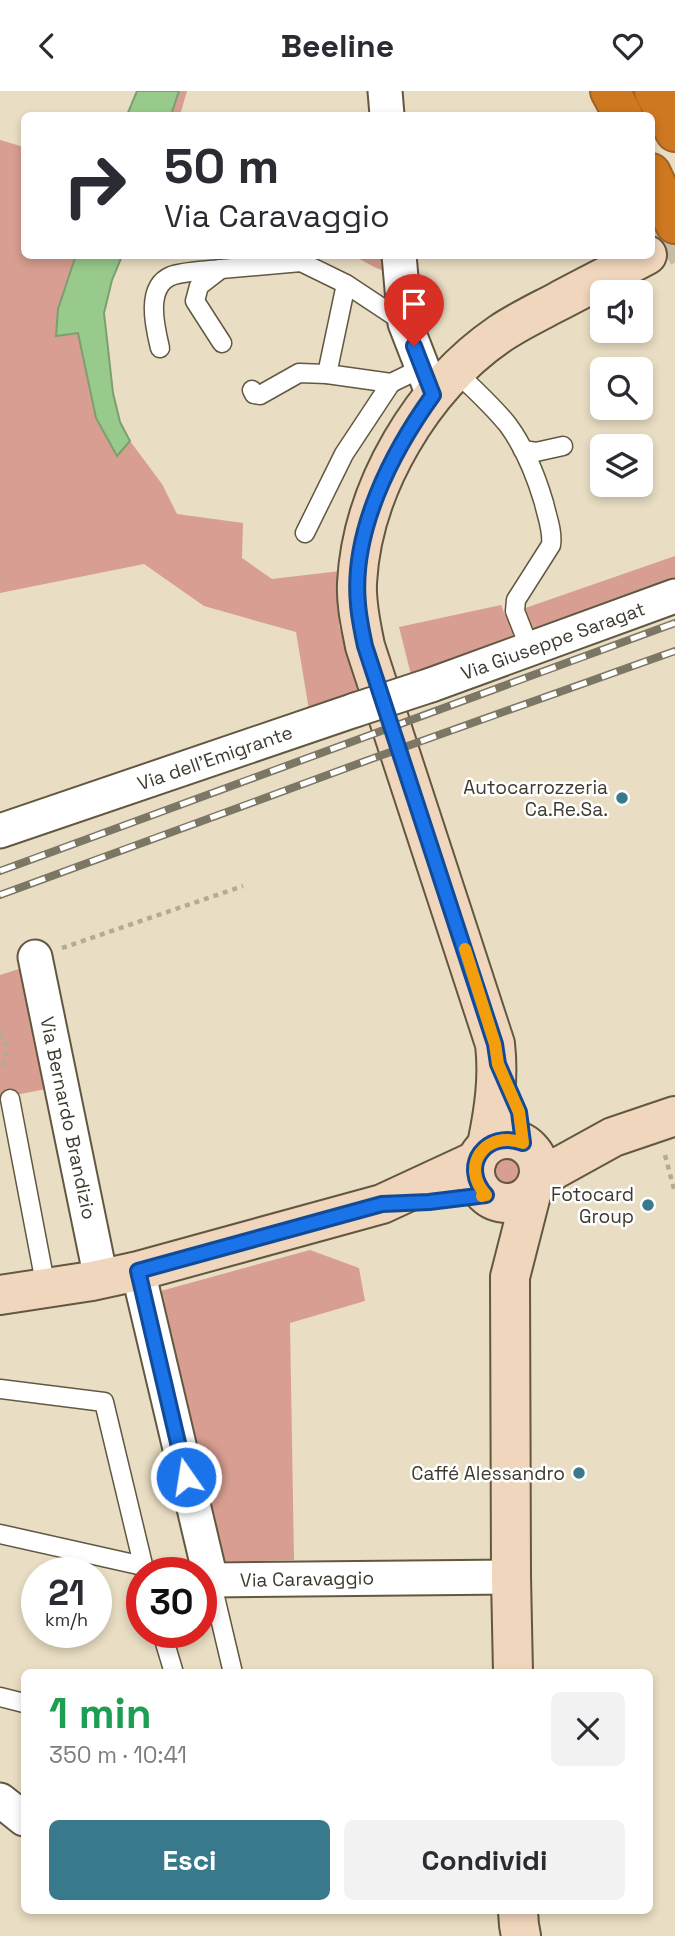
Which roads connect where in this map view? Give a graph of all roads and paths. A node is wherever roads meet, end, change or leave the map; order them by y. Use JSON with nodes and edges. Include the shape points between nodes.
{"nodes":[{"id":1,"x":385,"y":91,"type":"edge"},
{"id":2,"x":611,"y":91,"type":"edge"},
{"id":3,"x":654,"y":91,"type":"edge"},
{"id":4,"x":673,"y":91,"type":"edge"},
{"id":5,"x":675,"y":100,"type":"edge"},
{"id":6,"x":387,"y":112,"type":"edge"},
{"id":7,"x":622,"y":112,"type":"edge"},
{"id":8,"x":675,"y":132,"type":"edge"},
{"id":9,"x":655,"y":209,"type":"edge"},
{"id":10,"x":659,"y":245,"type":"edge"},
{"id":11,"x":399,"y":259,"type":"edge"},
{"id":12,"x":634,"y":259,"type":"tunnel mouth"},
{"id":13,"x":221,"y":269,"type":"junction"},
{"id":14,"x":346,"y":283,"type":"junction"},
{"id":15,"x":405,"y":323,"type":"junction"},
{"id":16,"x":222,"y":342,"type":"dead end"},
{"id":17,"x":160,"y":348,"type":"dead end"},
{"id":18,"x":327,"y":374,"type":"junction"},
{"id":19,"x":437,"y":378,"type":"junction"},
{"id":20,"x":391,"y":383,"type":"junction"},
{"id":21,"x":252,"y":390,"type":"dead end"},
{"id":22,"x":563,"y":446,"type":"dead end"},
{"id":23,"x":523,"y":450,"type":"junction"},
{"id":24,"x":305,"y":533,"type":"dead end"},
{"id":25,"x":675,"y":596,"type":"edge"},
{"id":26,"x":530,"y":649,"type":"junction"},
{"id":27,"x":430,"y":685,"type":"joint"},
{"id":28,"x":0,"y":831,"type":"edge"},
{"id":29,"x":243,"y":886,"type":"dead end"},
{"id":30,"x":35,"y":957,"type":"joint"},
{"id":31,"x":0,"y":1033,"type":"edge"},
{"id":32,"x":0,"y":1070,"type":"edge"},
{"id":33,"x":10,"y":1099,"type":"dead end"},
{"id":34,"x":670,"y":1133,"type":"edge"},
{"id":35,"x":508,"y":1171,"type":"junction"},
{"id":36,"x":675,"y":1193,"type":"edge"},
{"id":37,"x":138,"y":1271,"type":"junction"},
{"id":38,"x":101,"y":1279,"type":"junction"},
{"id":39,"x":46,"y":1288,"type":"junction"},
{"id":40,"x":0,"y":1294,"type":"edge"},
{"id":41,"x":0,"y":1389,"type":"edge"},
{"id":42,"x":0,"y":1534,"type":"edge"},
{"id":43,"x":141,"y":1557,"type":"edge"},
{"id":44,"x":206,"y":1557,"type":"edge"},
{"id":45,"x":126,"y":1566,"type":"edge"},
{"id":46,"x":511,"y":1577,"type":"junction"},
{"id":47,"x":217,"y":1580,"type":"edge"},
{"id":48,"x":217,"y":1605,"type":"edge"},
{"id":49,"x":166,"y":1648,"type":"edge"},
{"id":50,"x":173,"y":1669,"type":"edge"},
{"id":51,"x":232,"y":1669,"type":"edge"},
{"id":52,"x":513,"y":1669,"type":"edge"},
{"id":53,"x":0,"y":1697,"type":"edge"},
{"id":54,"x":21,"y":1702,"type":"edge"},
{"id":55,"x":0,"y":1800,"type":"edge"},
{"id":56,"x":21,"y":1817,"type":"edge"},
{"id":57,"x":21,"y":1828,"type":"edge"},
{"id":58,"x":0,"y":1831,"type":"edge"}],
"edges":[{"from":1,"to":6,"type":"street"},
{"from":2,"to":7,"type":"highway"},
{"from":3,"to":8,"type":"highway"},
{"from":4,"to":5,"type":"lane"},
{"from":9,"to":10,"type":"highway"},
{"from":11,"to":15,"type":"street"},
{"from":12,"to":19,"type":"street","via":[[501,333]]},
{"from":13,"to":14,"type":"lane","via":[[301,262]]},
{"from":13,"to":16,"type":"lane","via":[[198,286],[195,301]]},
{"from":13,"to":17,"type":"lane","via":[[171,277],[160,284],[153,303]]},
{"from":14,"to":15,"type":"lane"},
{"from":14,"to":18,"type":"lane"},
{"from":15,"to":19,"type":"street"},
{"from":18,"to":20,"type":"lane"},
{"from":18,"to":21,"type":"lane","via":[[299,373],[260,395]]},
{"from":19,"to":20,"type":"lane"},
{"from":19,"to":23,"type":"lane","via":[[508,425]]},
{"from":19,"to":35,"type":"street","via":[[384,477],[366,530],[357,603],[365,646],[495,1044],[494,1110]]},
{"from":20,"to":24,"type":"lane","via":[[344,454]]},
{"from":22,"to":23,"type":"lane"},
{"from":23,"to":26,"type":"lane","via":[[537,478],[552,536],[551,545],[516,600],[515,611]]},
{"from":25,"to":26,"type":"street","name":"Via Giuseppe Saragat"},
{"from":26,"to":27,"type":"street","name":"Via Giuseppe Saragat"},
{"from":27,"to":28,"type":"street","name":"Via dell'Emigrante","bridge":true},
{"from":29,"to":30,"type":"path"},
{"from":30,"to":38,"type":"street","name":"Via Bernardo Brandizio"},
{"from":31,"to":32,"type":"path","via":[[7,1054]]},
{"from":33,"to":39,"type":"lane"},
{"from":34,"to":35,"type":"street","via":[[564,1143]]},
{"from":34,"to":36,"type":"path"},
{"from":35,"to":37,"type":"street"},
{"from":35,"to":46,"type":"street"},
{"from":37,"to":38,"type":"street"},
{"from":37,"to":44,"type":"street"},
{"from":38,"to":39,"type":"street"},
{"from":39,"to":40,"type":"street"},
{"from":41,"to":43,"type":"lane","via":[[104,1402]]},
{"from":42,"to":45,"type":"lane"},
{"from":46,"to":47,"type":"street","name":"Via Caravaggio"},
{"from":46,"to":52,"type":"street"},
{"from":48,"to":51,"type":"lane"},
{"from":49,"to":50,"type":"lane"},
{"from":53,"to":54,"type":"lane"},
{"from":55,"to":56,"type":"street"},
{"from":57,"to":58,"type":"street"}]}
